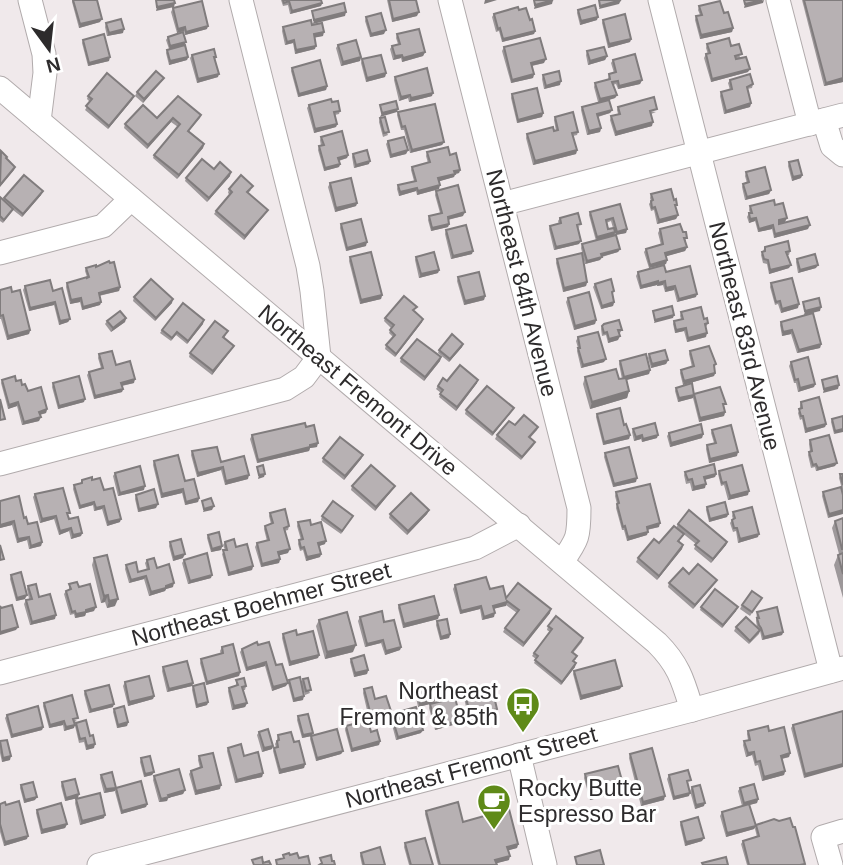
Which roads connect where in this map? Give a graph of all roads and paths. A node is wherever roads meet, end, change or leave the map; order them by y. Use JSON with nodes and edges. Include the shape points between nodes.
{"nodes":[{"id":1,"x":30,"y":0,"type":"edge"},
{"id":2,"x":241,"y":0,"type":"edge"},
{"id":3,"x":450,"y":0,"type":"edge"},
{"id":4,"x":660,"y":0,"type":"edge"},
{"id":5,"x":778,"y":0,"type":"edge"},
{"id":6,"x":0,"y":88,"type":"edge"},
{"id":7,"x":825,"y":119,"type":"edge"},
{"id":8,"x":38,"y":121,"type":"junction"},
{"id":9,"x":699,"y":153,"type":"junction"},
{"id":10,"x":843,"y":155,"type":"edge"},
{"id":11,"x":131,"y":199,"type":"junction"},
{"id":12,"x":502,"y":204,"type":"junction"},
{"id":13,"x":0,"y":253,"type":"edge"},
{"id":14,"x":319,"y":357,"type":"junction"},
{"id":15,"x":0,"y":464,"type":"edge"},
{"id":16,"x":519,"y":526,"type":"junction"},
{"id":17,"x":562,"y":562,"type":"junction"},
{"id":18,"x":837,"y":670,"type":"edge"},
{"id":19,"x":0,"y":673,"type":"edge"},
{"id":20,"x":692,"y":710,"type":"junction"},
{"id":21,"x":519,"y":755,"type":"junction"},
{"id":22,"x":843,"y":831,"type":"edge"},
{"id":23,"x":100,"y":865,"type":"edge"},
{"id":24,"x":545,"y":865,"type":"edge"},
{"id":25,"x":831,"y":865,"type":"edge"}],
"edges":[{"from":1,"to":8,"type":"street","via":[[44,54]]},
{"from":2,"to":14,"type":"street","via":[[308,266]]},
{"from":3,"to":12,"type":"street","name":"Northeast 84th Avenue"},
{"from":4,"to":9,"type":"street","name":"Northeast 83rd Avenue"},
{"from":5,"to":7,"type":"street"},
{"from":6,"to":8,"type":"street","name":"Northeast Fremont Drive"},
{"from":7,"to":9,"type":"street"},
{"from":7,"to":10,"type":"street","via":[[832,146]]},
{"from":8,"to":11,"type":"street","name":"Northeast Fremont Drive"},
{"from":9,"to":12,"type":"street"},
{"from":9,"to":18,"type":"street","name":"Northeast 83rd Avenue"},
{"from":11,"to":13,"type":"street","via":[[103,226]]},
{"from":11,"to":14,"type":"street","name":"Northeast Fremont Drive"},
{"from":12,"to":17,"type":"street","name":"Northeast 84th Avenue","via":[[579,508],[577,541]]},
{"from":14,"to":15,"type":"street","via":[[304,377],[285,389]]},
{"from":14,"to":16,"type":"street","name":"Northeast Fremont Drive"},
{"from":16,"to":17,"type":"street","name":"Northeast Fremont Drive"},
{"from":16,"to":19,"type":"street","name":"Northeast Boehmer Street","via":[[475,548]]},
{"from":17,"to":20,"type":"street","name":"Northeast Fremont Drive","via":[[668,654]]},
{"from":18,"to":20,"type":"street","name":"Northeast Fremont Street"},
{"from":20,"to":21,"type":"street","name":"Northeast Fremont Street"},
{"from":21,"to":23,"type":"street","name":"Northeast Fremont Street"},
{"from":21,"to":24,"type":"street"},
{"from":22,"to":25,"type":"street","via":[[823,837]]}]}
